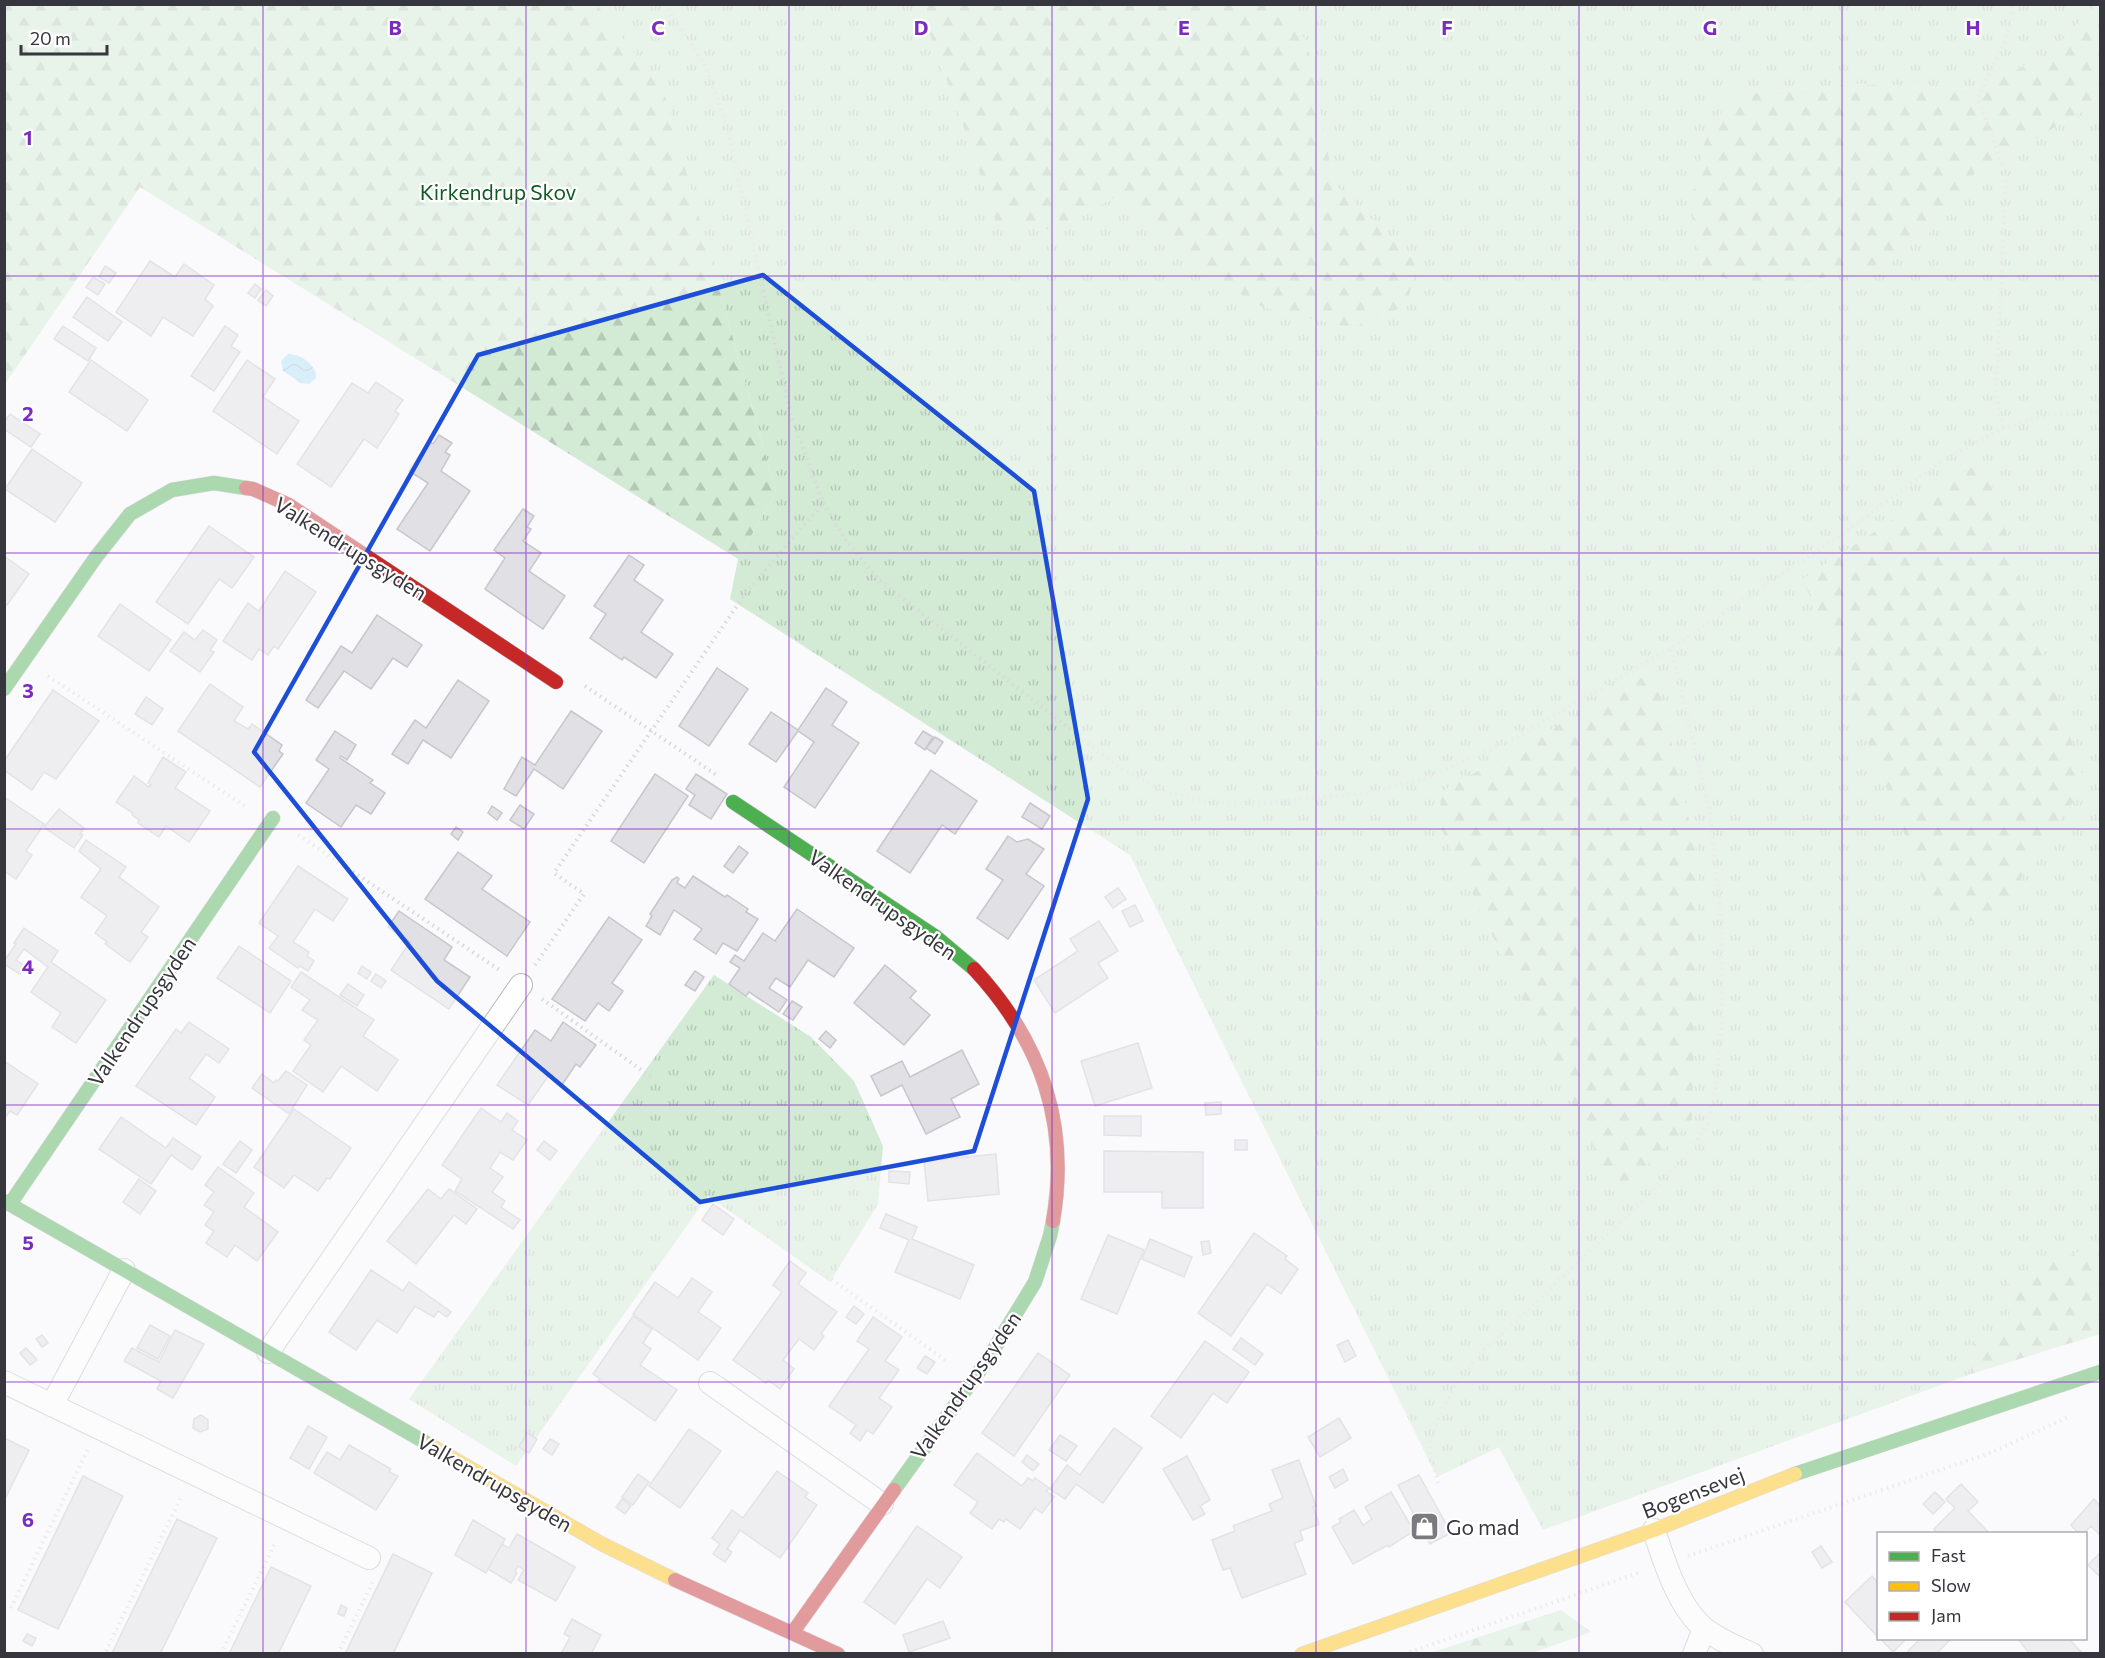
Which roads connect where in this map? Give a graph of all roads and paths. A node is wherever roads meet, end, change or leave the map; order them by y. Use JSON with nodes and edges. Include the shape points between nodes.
{"nodes":[{"id":1,"x":665,"y":4,"type":"edge"},
{"id":2,"x":2012,"y":4,"type":"edge"},
{"id":3,"x":2100,"y":411,"type":"edge"},
{"id":4,"x":2004,"y":428,"type":"junction"},
{"id":5,"x":823,"y":503,"type":"junction"},
{"id":6,"x":1671,"y":648,"type":"junction"},
{"id":7,"x":24,"y":660,"type":"junction"},
{"id":8,"x":556,"y":682,"type":"joint"},
{"id":9,"x":4,"y":689,"type":"edge"},
{"id":10,"x":653,"y":731,"type":"junction"},
{"id":11,"x":733,"y":802,"type":"joint"},
{"id":12,"x":273,"y":818,"type":"junction"},
{"id":13,"x":521,"y":985,"type":"junction"},
{"id":14,"x":651,"y":1077,"type":"dead end"},
{"id":15,"x":7,"y":1202,"type":"edge"},
{"id":16,"x":807,"y":1262,"type":"dead end"},
{"id":17,"x":124,"y":1270,"type":"junction"},
{"id":18,"x":268,"y":1352,"type":"junction"},
{"id":19,"x":2100,"y":1372,"type":"edge"},
{"id":20,"x":972,"y":1379,"type":"junction"},
{"id":21,"x":4,"y":1382,"type":"edge"},
{"id":22,"x":710,"y":1383,"type":"dead end"},
{"id":23,"x":52,"y":1405,"type":"junction"},
{"id":24,"x":2079,"y":1412,"type":"dead end"},
{"id":25,"x":99,"y":1427,"type":"junction"},
{"id":26,"x":193,"y":1473,"type":"junction"},
{"id":27,"x":1438,"y":1482,"type":"dead end"},
{"id":28,"x":882,"y":1504,"type":"junction"},
{"id":29,"x":289,"y":1519,"type":"junction"},
{"id":30,"x":1654,"y":1530,"type":"junction"},
{"id":31,"x":369,"y":1558,"type":"joint"},
{"id":32,"x":1665,"y":1564,"type":"junction"},
{"id":33,"x":10,"y":1608,"type":"dead end"},
{"id":34,"x":1704,"y":1629,"type":"junction"},
{"id":35,"x":793,"y":1632,"type":"junction"},
{"id":36,"x":106,"y":1651,"type":"dead end"},
{"id":37,"x":221,"y":1653,"type":"edge"},
{"id":38,"x":338,"y":1653,"type":"edge"},
{"id":39,"x":838,"y":1653,"type":"edge"},
{"id":40,"x":1302,"y":1653,"type":"edge"},
{"id":41,"x":1404,"y":1653,"type":"edge"},
{"id":42,"x":1694,"y":1653,"type":"edge"},
{"id":43,"x":1752,"y":1653,"type":"edge"}],
"edges":[{"from":1,"to":5,"type":"path","via":[[706,67],[727,127],[790,412]]},
{"from":2,"to":4,"type":"path","via":[[2007,41],[1978,99],[2006,175],[1996,396]]},
{"from":3,"to":4,"type":"path","via":[[2047,416]]},
{"from":4,"to":6,"type":"path","via":[[1944,459],[1844,532]]},
{"from":5,"to":6,"type":"path","via":[[846,540],[878,579],[1111,760],[1164,791],[1210,803],[1366,793],[1424,779],[1515,738]]},
{"from":5,"to":10,"type":"path","via":[[745,594]]},
{"from":6,"to":27,"type":"path","via":[[1709,807],[1721,917],[1722,1018],[1717,1081],[1707,1124],[1691,1150],[1630,1214],[1480,1354],[1453,1389],[1430,1446]]},
{"from":7,"to":8,"type":"street","name":"Valkendrupsgyden","via":[[130,514],[172,490],[214,483],[253,489],[289,505]]},
{"from":7,"to":9,"type":"street","name":"Valkendrupsgyden"},
{"from":7,"to":12,"type":"path","via":[[242,805]]},
{"from":8,"to":10,"type":"path","via":[[576,681]]},
{"from":10,"to":11,"type":"path","via":[[735,788]]},
{"from":10,"to":13,"type":"path","via":[[554,873],[584,894]]},
{"from":11,"to":20,"type":"street","name":"Valkendrupsgyden","via":[[963,959],[998,995],[1032,1049],[1051,1104],[1058,1149],[1058,1191],[1050,1236],[1035,1282]]},
{"from":12,"to":13,"type":"path"},
{"from":12,"to":15,"type":"street","name":"Valkendrupsgyden"},
{"from":13,"to":14,"type":"path"},
{"from":13,"to":18,"type":"street"},
{"from":15,"to":17,"type":"street","name":"Valkendrupsgyden"},
{"from":16,"to":20,"type":"path"},
{"from":17,"to":18,"type":"street","name":"Valkendrupsgyden"},
{"from":17,"to":23,"type":"street"},
{"from":18,"to":35,"type":"street","name":"Valkendrupsgyden","via":[[602,1544],[706,1596]]},
{"from":19,"to":30,"type":"street","name":"Bogensevej","via":[[1811,1468]]},
{"from":20,"to":28,"type":"street","name":"Valkendrupsgyden"},
{"from":21,"to":23,"type":"street"},
{"from":22,"to":28,"type":"street"},
{"from":23,"to":25,"type":"street"},
{"from":24,"to":32,"type":"path","via":[[1993,1452]]},
{"from":25,"to":26,"type":"street"},
{"from":25,"to":33,"type":"path"},
{"from":26,"to":29,"type":"street"},
{"from":26,"to":36,"type":"path"},
{"from":28,"to":35,"type":"street","name":"Valkendrupsgyden"},
{"from":29,"to":31,"type":"street"},
{"from":29,"to":37,"type":"path"},
{"from":30,"to":32,"type":"street"},
{"from":30,"to":40,"type":"street","name":"Bogensevej"},
{"from":31,"to":38,"type":"path","via":[[377,1572]]},
{"from":32,"to":34,"type":"street","via":[[1685,1606]]},
{"from":32,"to":41,"type":"path"},
{"from":34,"to":42,"type":"street"},
{"from":34,"to":43,"type":"street"},
{"from":35,"to":39,"type":"street","name":"Valkendrupsgyden"}]}
